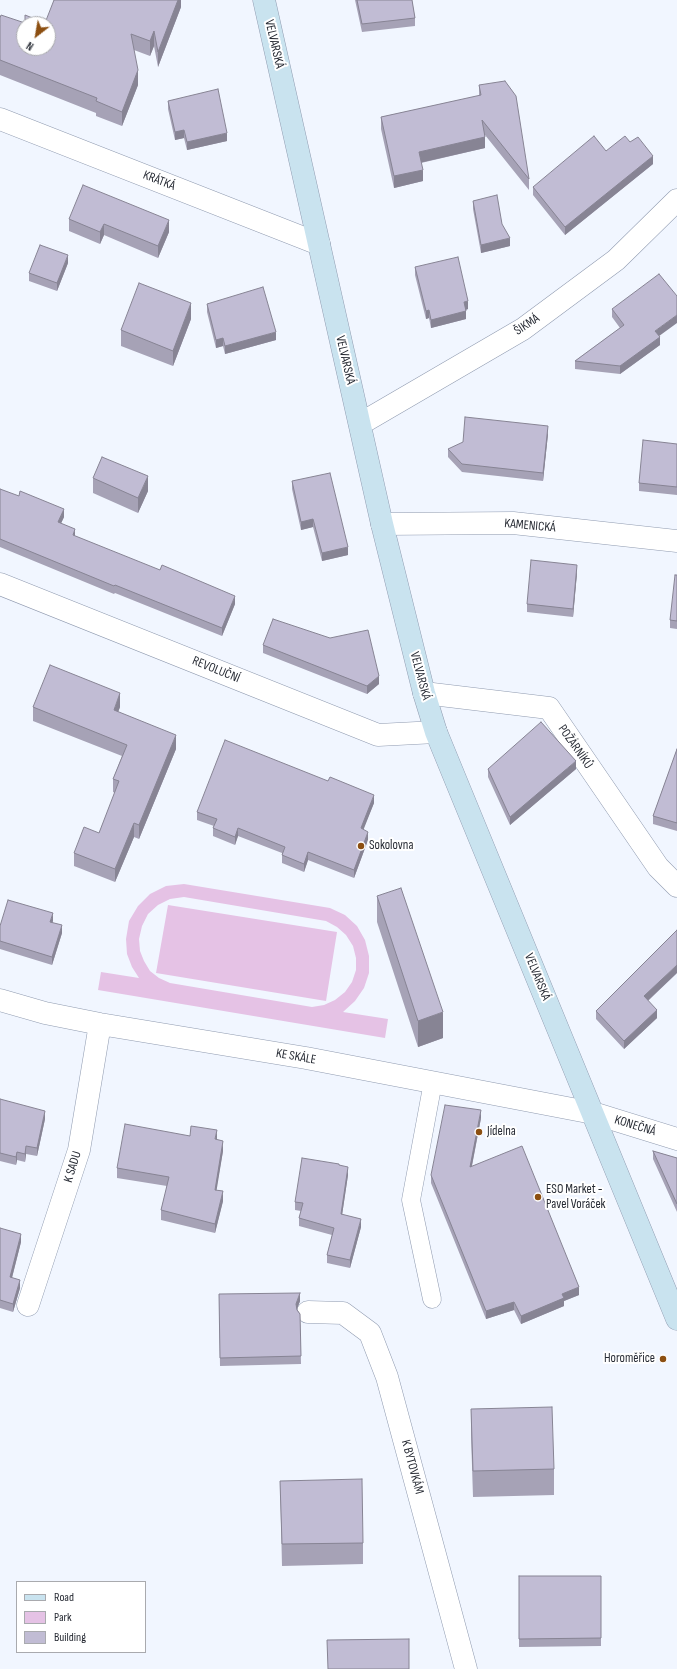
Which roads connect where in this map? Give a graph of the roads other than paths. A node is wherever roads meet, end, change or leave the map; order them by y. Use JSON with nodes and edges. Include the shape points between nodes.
{"nodes":[{"id":1,"x":264,"y":0,"type":"edge"},
{"id":2,"x":0,"y":119,"type":"edge"},
{"id":3,"x":677,"y":200,"type":"edge"},
{"id":4,"x":318,"y":244,"type":"junction"},
{"id":5,"x":360,"y":424,"type":"junction"},
{"id":6,"x":382,"y":524,"type":"junction"},
{"id":7,"x":677,"y":540,"type":"edge"},
{"id":8,"x":0,"y":584,"type":"edge"},
{"id":9,"x":424,"y":693,"type":"junction"},
{"id":10,"x":436,"y":732,"type":"junction"},
{"id":11,"x":677,"y":886,"type":"edge"},
{"id":12,"x":0,"y":1000,"type":"edge"},
{"id":13,"x":100,"y":1024,"type":"junction"},
{"id":14,"x":433,"y":1082,"type":"junction"},
{"id":15,"x":593,"y":1113,"type":"junction"},
{"id":16,"x":677,"y":1139,"type":"edge"},
{"id":17,"x":432,"y":1299,"type":"dead end"},
{"id":18,"x":28,"y":1305,"type":"dead end"},
{"id":19,"x":308,"y":1312,"type":"dead end"},
{"id":20,"x":677,"y":1319,"type":"edge"},
{"id":21,"x":466,"y":1669,"type":"edge"}],
"edges":[{"from":1,"to":4,"type":"main road","name":"VELVARSKÁ"},
{"from":2,"to":4,"type":"street","name":"KRÁTKÁ"},
{"from":3,"to":5,"type":"street","name":"ŠIKMÁ","via":[[616,260],[523,328]]},
{"from":4,"to":5,"type":"main road","name":"VELVARSKÁ"},
{"from":5,"to":6,"type":"main road","name":"VELVARSKÁ"},
{"from":6,"to":7,"type":"street","name":"KAMENICKÁ","via":[[513,523]]},
{"from":6,"to":9,"type":"main road","name":"VELVARSKÁ"},
{"from":8,"to":10,"type":"street","name":"REVOLUČNÍ","via":[[378,735]]},
{"from":9,"to":10,"type":"main road","name":"VELVARSKÁ"},
{"from":9,"to":11,"type":"street","name":"POŽÁRNÍKŮ","via":[[549,708],[658,867]]},
{"from":10,"to":15,"type":"main road","name":"VELVARSKÁ"},
{"from":12,"to":13,"type":"street","name":"KE SKÁLE","via":[[45,1013]]},
{"from":13,"to":14,"type":"street","name":"KE SKÁLE"},
{"from":13,"to":18,"type":"street","name":"K SADU","via":[[79,1150]]},
{"from":14,"to":15,"type":"street","name":"KE SKÁLE"},
{"from":14,"to":17,"type":"lane","via":[[411,1200]]},
{"from":15,"to":16,"type":"street","name":"KONEČNÁ"},
{"from":15,"to":20,"type":"main road","name":"VELVARSKÁ"},
{"from":19,"to":21,"type":"street","name":"K BYTOVKÁM","via":[[343,1313],[370,1333],[387,1377]]}]}
